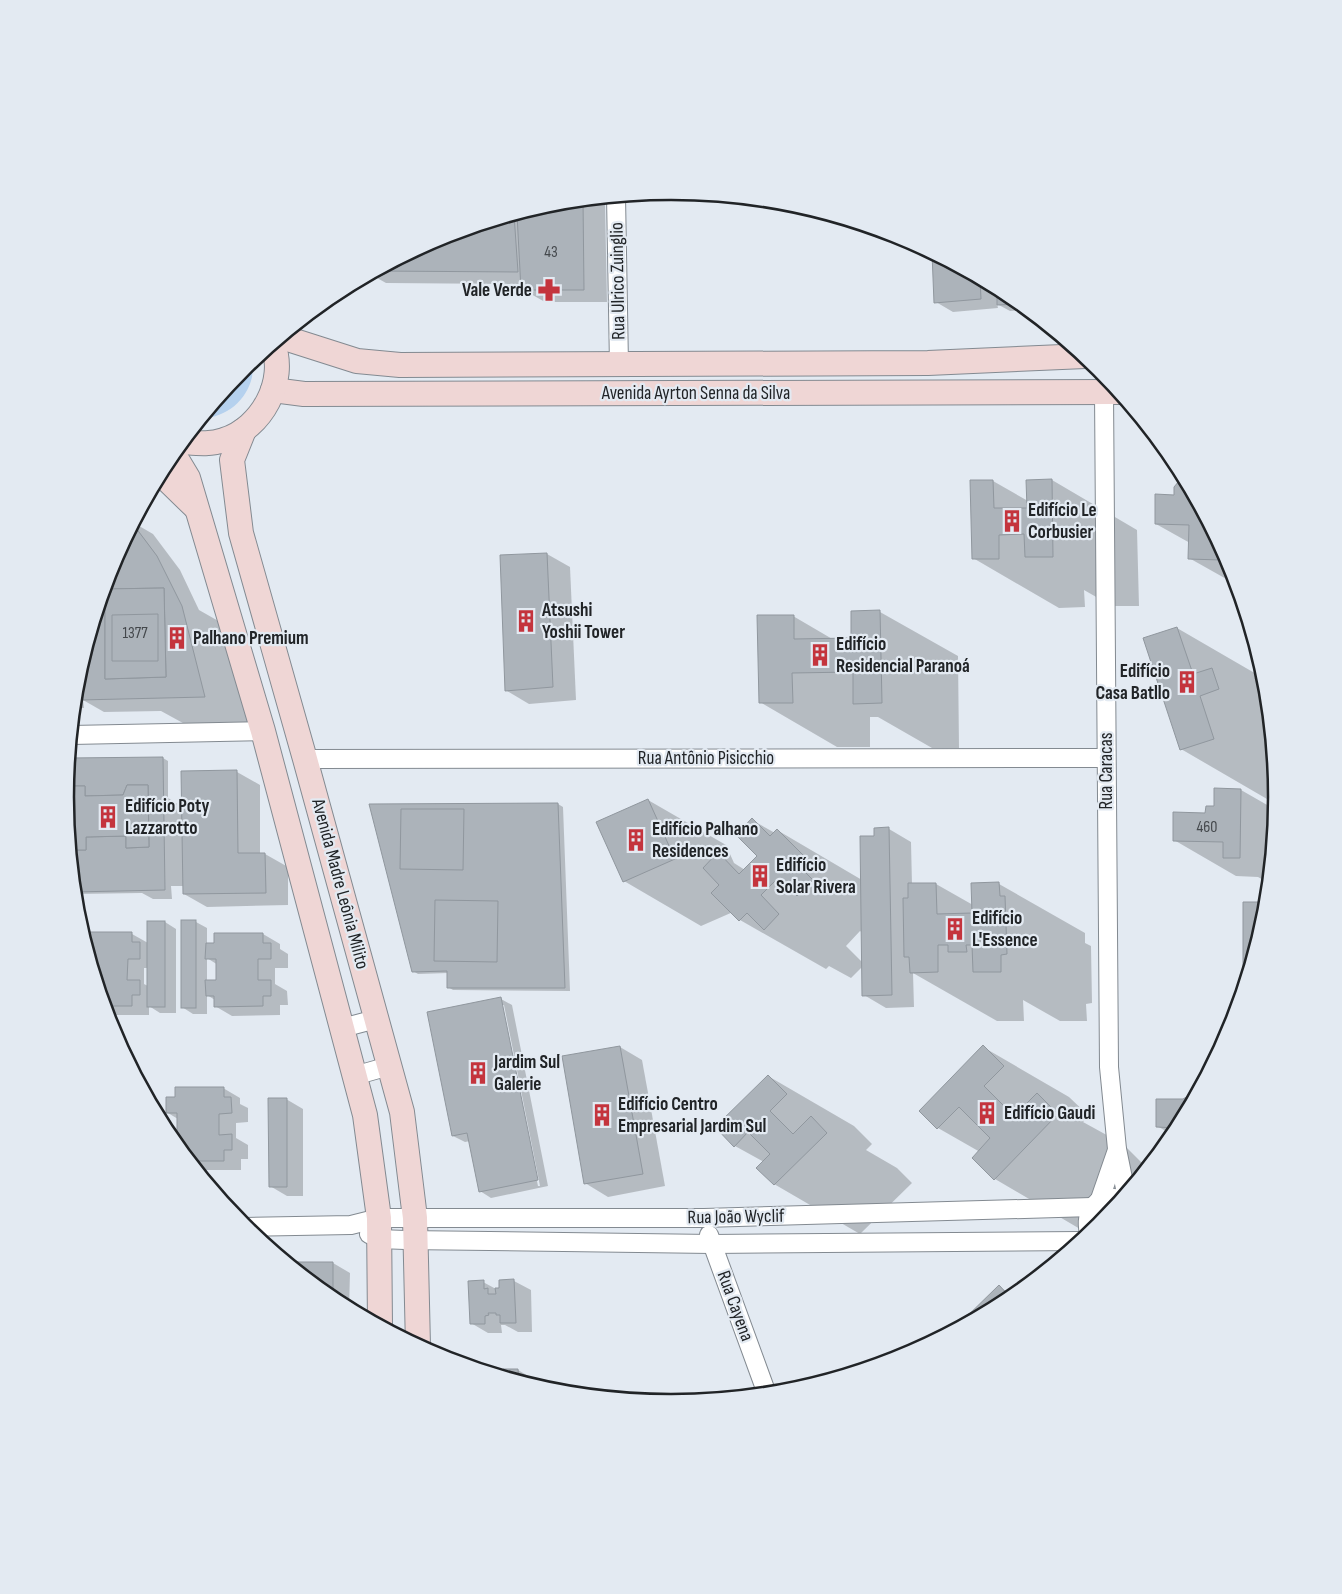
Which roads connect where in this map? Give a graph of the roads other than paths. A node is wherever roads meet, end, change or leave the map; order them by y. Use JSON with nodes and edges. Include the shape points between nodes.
{"nodes":[{"id":1,"x":616,"y":203,"type":"edge"},
{"id":2,"x":288,"y":339,"type":"edge"},
{"id":3,"x":275,"y":350,"type":"edge"},
{"id":4,"x":1074,"y":356,"type":"edge"},
{"id":5,"x":619,"y":366,"type":"junction"},
{"id":6,"x":273,"y":390,"type":"junction"},
{"id":7,"x":1109,"y":392,"type":"edge"},
{"id":8,"x":1111,"y":394,"type":"edge"},
{"id":9,"x":244,"y":430,"type":"junction"},
{"id":10,"x":190,"y":443,"type":"edge"},
{"id":11,"x":177,"y":460,"type":"edge"},
{"id":12,"x":166,"y":479,"type":"edge"},
{"id":13,"x":196,"y":508,"type":"junction"},
{"id":14,"x":263,"y":731,"type":"junction"},
{"id":15,"x":77,"y":735,"type":"edge"},
{"id":16,"x":1106,"y":758,"type":"junction"},
{"id":17,"x":305,"y":759,"type":"junction"},
{"id":18,"x":376,"y":1018,"type":"junction"},
{"id":19,"x":342,"y":1028,"type":"junction"},
{"id":20,"x":389,"y":1066,"type":"junction"},
{"id":21,"x":354,"y":1076,"type":"junction"},
{"id":22,"x":1117,"y":1149,"type":"junction"},
{"id":23,"x":1124,"y":1186,"type":"edge"},
{"id":24,"x":1114,"y":1197,"type":"edge"},
{"id":25,"x":1096,"y":1204,"type":"junction"},
{"id":26,"x":704,"y":1218,"type":"junction"},
{"id":27,"x":1087,"y":1225,"type":"edge"},
{"id":28,"x":257,"y":1227,"type":"edge"},
{"id":29,"x":379,"y":1229,"type":"junction"},
{"id":30,"x":415,"y":1229,"type":"junction"},
{"id":31,"x":1070,"y":1241,"type":"edge"},
{"id":32,"x":712,"y":1244,"type":"junction"},
{"id":33,"x":380,"y":1318,"type":"edge"},
{"id":34,"x":418,"y":1338,"type":"edge"},
{"id":35,"x":764,"y":1387,"type":"edge"}],
"edges":[{"from":1,"to":5,"type":"street","name":"Rua Ulrico Zuinglio"},
{"from":2,"to":5,"type":"main road","name":"Avenida Ayrton Senna da Silva","via":[[357,361],[400,365]]},
{"from":3,"to":6,"type":"main road"},
{"from":4,"to":5,"type":"main road","name":"Avenida Ayrton Senna da Silva","via":[[928,363]]},
{"from":6,"to":7,"type":"main road","name":"Avenida Ayrton Senna da Silva","via":[[304,394]]},
{"from":6,"to":9,"type":"main road","via":[[262,412]]},
{"from":8,"to":16,"type":"street","name":"Rua Caracas"},
{"from":9,"to":10,"type":"main road","via":[[224,440]]},
{"from":9,"to":17,"type":"main road","name":"Avenida Madre Leônia Milito","via":[[232,460],[241,533]]},
{"from":11,"to":13,"type":"main road","name":"Avenida Madre Leônia Milito","via":[[188,478]]},
{"from":12,"to":13,"type":"main road"},
{"from":13,"to":14,"type":"main road","name":"Avenida Madre Leônia Milito"},
{"from":14,"to":15,"type":"street"},
{"from":14,"to":19,"type":"main road","name":"Avenida Madre Leônia Milito"},
{"from":16,"to":17,"type":"street","name":"Rua Antônio Pisicchio"},
{"from":16,"to":22,"type":"street","name":"Rua Caracas","via":[[1109,1067]]},
{"from":17,"to":18,"type":"main road","name":"Avenida Madre Leônia Milito"},
{"from":18,"to":19,"type":"street"},
{"from":18,"to":20,"type":"main road","name":"Avenida Madre Leônia Milito"},
{"from":19,"to":21,"type":"main road","name":"Avenida Madre Leônia Milito"},
{"from":20,"to":21,"type":"street"},
{"from":20,"to":30,"type":"main road","name":"Avenida Madre Leônia Milito","via":[[402,1112]]},
{"from":21,"to":29,"type":"main road","name":"Avenida Madre Leônia Milito","via":[[365,1115]]},
{"from":22,"to":23,"type":"street","name":"Rua Caracas"},
{"from":22,"to":25,"type":"street","name":"Rua Caracas"},
{"from":24,"to":25,"type":"street","name":"Rua João Wyclif"},
{"from":25,"to":26,"type":"street","name":"Rua João Wyclif"},
{"from":25,"to":27,"type":"street","name":"Rua Caracas"},
{"from":26,"to":30,"type":"street","name":"Rua João Wyclif"},
{"from":26,"to":32,"type":"street","name":"Rua Cayena"},
{"from":28,"to":29,"type":"street","name":"Rua João Wyclif","via":[[351,1225]]},
{"from":29,"to":30,"type":"street","name":"Rua João Wyclif"},
{"from":29,"to":33,"type":"main road","name":"Avenida Madre Leônia Milito"},
{"from":30,"to":32,"type":"street","name":"Rua João Wyclif"},
{"from":30,"to":34,"type":"main road","name":"Avenida Madre Leônia Milito"},
{"from":31,"to":32,"type":"street","name":"Rua João Wyclif"},
{"from":32,"to":35,"type":"street","name":"Rua Cayena"}]}
